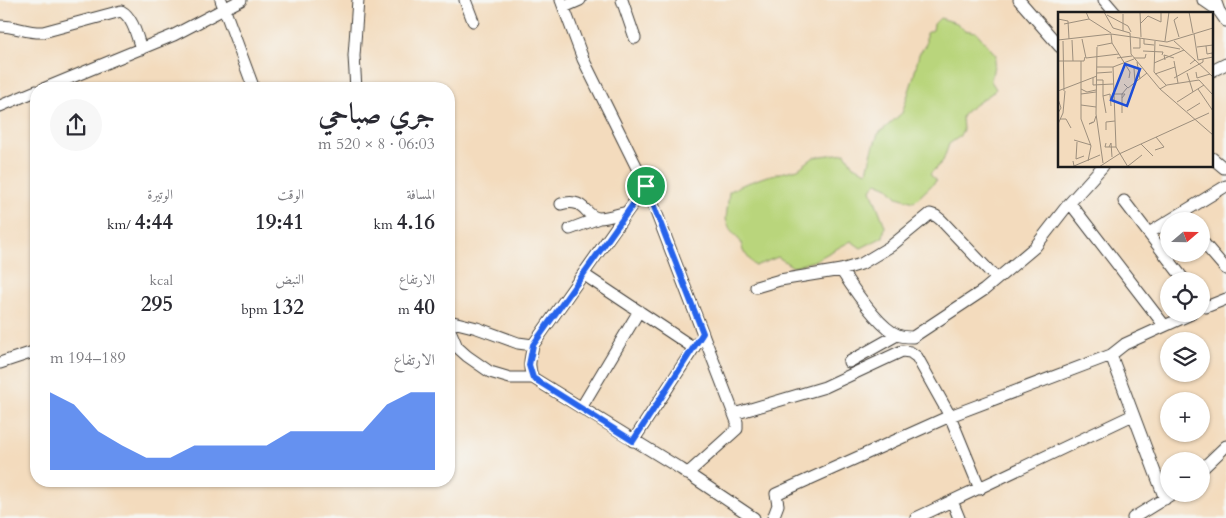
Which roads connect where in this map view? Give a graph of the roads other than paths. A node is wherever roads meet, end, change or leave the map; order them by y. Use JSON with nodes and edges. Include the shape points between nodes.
{"nodes":[{"id":1,"x":241,"y":0,"type":"edge"},
{"id":2,"x":358,"y":0,"type":"edge"},
{"id":3,"x":465,"y":0,"type":"edge"},
{"id":4,"x":580,"y":0,"type":"edge"},
{"id":5,"x":622,"y":0,"type":"edge"},
{"id":6,"x":1019,"y":0,"type":"edge"},
{"id":7,"x":1104,"y":0,"type":"edge"},
{"id":8,"x":562,"y":3,"type":"edge"},
{"id":9,"x":223,"y":4,"type":"edge"},
{"id":10,"x":1210,"y":6,"type":"edge"},
{"id":11,"x":1114,"y":12,"type":"edge"},
{"id":12,"x":473,"y":21,"type":"dead end"},
{"id":13,"x":1226,"y":21,"type":"edge"},
{"id":14,"x":0,"y":26,"type":"edge"},
{"id":15,"x":635,"y":38,"type":"dead end"},
{"id":16,"x":1058,"y":45,"type":"edge"},
{"id":17,"x":141,"y":49,"type":"junction"},
{"id":18,"x":1226,"y":64,"type":"edge"},
{"id":19,"x":1214,"y":71,"type":"edge"},
{"id":20,"x":60,"y":82,"type":"edge"},
{"id":21,"x":251,"y":82,"type":"edge"},
{"id":22,"x":356,"y":82,"type":"edge"},
{"id":23,"x":30,"y":94,"type":"edge"},
{"id":24,"x":0,"y":106,"type":"edge"},
{"id":25,"x":1214,"y":160,"type":"edge"},
{"id":26,"x":1101,"y":168,"type":"edge"},
{"id":27,"x":1225,"y":169,"type":"edge"},
{"id":28,"x":646,"y":186,"type":"junction"},
{"id":29,"x":1226,"y":186,"type":"edge"},
{"id":30,"x":1124,"y":201,"type":"dead end"},
{"id":31,"x":1070,"y":203,"type":"junction"},
{"id":32,"x":561,"y":204,"type":"dead end"},
{"id":33,"x":627,"y":212,"type":"junction"},
{"id":34,"x":1190,"y":212,"type":"edge"},
{"id":35,"x":599,"y":218,"type":"junction"},
{"id":36,"x":570,"y":229,"type":"dead end"},
{"id":37,"x":1160,"y":229,"type":"edge"},
{"id":38,"x":1149,"y":234,"type":"junction"},
{"id":39,"x":1210,"y":250,"type":"edge"},
{"id":40,"x":1226,"y":269,"type":"edge"},
{"id":41,"x":840,"y":270,"type":"junction"},
{"id":42,"x":1178,"y":272,"type":"edge"},
{"id":43,"x":583,"y":274,"type":"junction"},
{"id":44,"x":997,"y":279,"type":"junction"},
{"id":45,"x":756,"y":287,"type":"dead end"},
{"id":46,"x":1226,"y":299,"type":"edge"},
{"id":47,"x":1210,"y":304,"type":"edge"},
{"id":48,"x":639,"y":311,"type":"junction"},
{"id":49,"x":455,"y":322,"type":"edge"},
{"id":50,"x":1171,"y":322,"type":"edge"},
{"id":51,"x":1164,"y":325,"type":"junction"},
{"id":52,"x":703,"y":333,"type":"junction"},
{"id":53,"x":897,"y":335,"type":"junction"},
{"id":54,"x":455,"y":342,"type":"edge"},
{"id":55,"x":533,"y":345,"type":"junction"},
{"id":56,"x":694,"y":348,"type":"junction"},
{"id":57,"x":30,"y":353,"type":"edge"},
{"id":58,"x":1111,"y":355,"type":"junction"},
{"id":59,"x":849,"y":362,"type":"dead end"},
{"id":60,"x":0,"y":363,"type":"edge"},
{"id":61,"x":533,"y":378,"type":"junction"},
{"id":62,"x":581,"y":408,"type":"junction"},
{"id":63,"x":734,"y":414,"type":"junction"},
{"id":64,"x":1133,"y":415,"type":"junction"},
{"id":65,"x":950,"y":416,"type":"junction"},
{"id":66,"x":633,"y":441,"type":"junction"},
{"id":67,"x":1226,"y":446,"type":"edge"},
{"id":68,"x":1210,"y":461,"type":"edge"},
{"id":69,"x":687,"y":474,"type":"junction"},
{"id":70,"x":1160,"y":478,"type":"edge"},
{"id":71,"x":980,"y":489,"type":"junction"},
{"id":72,"x":952,"y":501,"type":"junction"},
{"id":73,"x":1160,"y":502,"type":"edge"},
{"id":74,"x":754,"y":518,"type":"edge"},
{"id":75,"x":773,"y":518,"type":"edge"},
{"id":76,"x":916,"y":518,"type":"edge"},
{"id":77,"x":959,"y":518,"type":"edge"},
{"id":78,"x":1133,"y":518,"type":"edge"}],
"edges":[{"from":1,"to":9,"type":"street"},
{"from":2,"to":22,"type":"street"},
{"from":3,"to":12,"type":"street"},
{"from":4,"to":8,"type":"street"},
{"from":5,"to":15,"type":"street"},
{"from":6,"to":16,"type":"street"},
{"from":7,"to":11,"type":"street"},
{"from":8,"to":28,"type":"street","via":[[583,59]]},
{"from":9,"to":17,"type":"street","via":[[180,32]]},
{"from":9,"to":21,"type":"street"},
{"from":10,"to":13,"type":"street"},
{"from":14,"to":17,"type":"street","via":[[43,32],[121,11],[127,13]]},
{"from":17,"to":20,"type":"street"},
{"from":18,"to":19,"type":"street"},
{"from":23,"to":24,"type":"street"},
{"from":25,"to":27,"type":"street"},
{"from":26,"to":31,"type":"street"},
{"from":28,"to":33,"type":"street"},
{"from":28,"to":52,"type":"street"},
{"from":29,"to":34,"type":"street"},
{"from":30,"to":38,"type":"street"},
{"from":31,"to":44,"type":"street","via":[[1035,247]]},
{"from":31,"to":51,"type":"street"},
{"from":32,"to":35,"type":"street","via":[[572,201]]},
{"from":33,"to":35,"type":"street"},
{"from":33,"to":43,"type":"street"},
{"from":35,"to":36,"type":"street"},
{"from":37,"to":38,"type":"street"},
{"from":38,"to":42,"type":"street"},
{"from":39,"to":40,"type":"street"},
{"from":41,"to":44,"type":"street","via":[[865,262],[892,246],[926,216],[933,214]]},
{"from":41,"to":45,"type":"street"},
{"from":41,"to":53,"type":"street","via":[[868,309]]},
{"from":43,"to":48,"type":"street"},
{"from":43,"to":55,"type":"street"},
{"from":44,"to":53,"type":"street","via":[[914,336]]},
{"from":46,"to":47,"type":"street"},
{"from":48,"to":56,"type":"street"},
{"from":48,"to":62,"type":"street"},
{"from":49,"to":55,"type":"street"},
{"from":50,"to":51,"type":"street"},
{"from":51,"to":58,"type":"street","via":[[1125,344]]},
{"from":52,"to":56,"type":"street"},
{"from":52,"to":63,"type":"street"},
{"from":53,"to":59,"type":"street"},
{"from":54,"to":61,"type":"street","via":[[467,356],[490,372],[510,378]]},
{"from":55,"to":61,"type":"street","via":[[529,365]]},
{"from":56,"to":66,"type":"street"},
{"from":57,"to":60,"type":"street"},
{"from":58,"to":64,"type":"street"},
{"from":58,"to":65,"type":"street"},
{"from":61,"to":62,"type":"street"},
{"from":62,"to":66,"type":"street"},
{"from":63,"to":65,"type":"street","via":[[825,387],[902,351],[917,357]]},
{"from":63,"to":69,"type":"street","via":[[738,428]]},
{"from":64,"to":70,"type":"street"},
{"from":64,"to":71,"type":"street"},
{"from":65,"to":71,"type":"street"},
{"from":65,"to":75,"type":"street","via":[[776,494],[778,505]]},
{"from":66,"to":69,"type":"street"},
{"from":67,"to":68,"type":"street"},
{"from":69,"to":74,"type":"street"},
{"from":71,"to":72,"type":"street"},
{"from":72,"to":76,"type":"street"},
{"from":72,"to":77,"type":"street"},
{"from":73,"to":78,"type":"street"}]}
